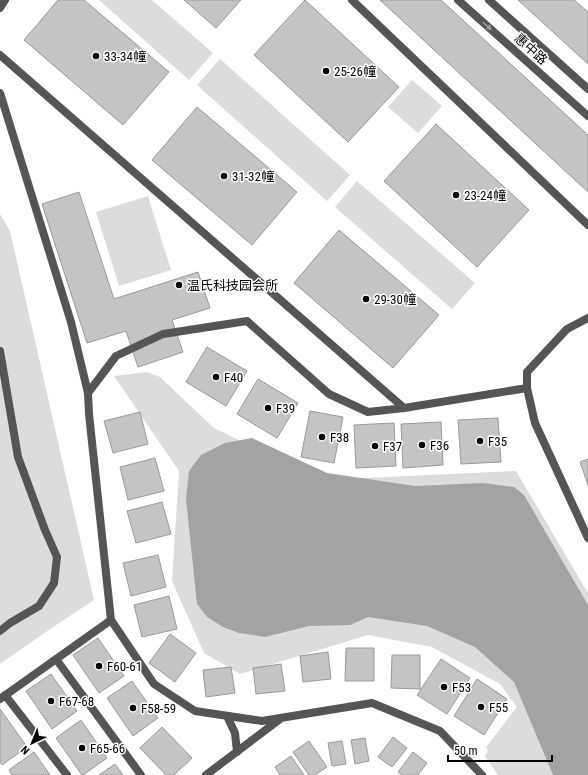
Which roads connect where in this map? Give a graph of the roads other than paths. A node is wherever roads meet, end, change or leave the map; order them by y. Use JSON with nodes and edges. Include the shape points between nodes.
{"nodes":[{"id":1,"x":5,"y":0,"type":"edge"},
{"id":2,"x":352,"y":0,"type":"edge"},
{"id":3,"x":458,"y":0,"type":"edge"},
{"id":4,"x":489,"y":0,"type":"edge"},
{"id":5,"x":0,"y":8,"type":"edge"},
{"id":6,"x":0,"y":55,"type":"edge"},
{"id":7,"x":588,"y":89,"type":"edge"},
{"id":8,"x":0,"y":93,"type":"edge"},
{"id":9,"x":588,"y":116,"type":"edge"},
{"id":10,"x":588,"y":225,"type":"edge"},
{"id":11,"x":588,"y":318,"type":"edge"},
{"id":12,"x":0,"y":351,"type":"edge"},
{"id":13,"x":526,"y":388,"type":"junction"},
{"id":14,"x":88,"y":394,"type":"junction"},
{"id":15,"x":404,"y":408,"type":"junction"},
{"id":16,"x":588,"y":538,"type":"edge"},
{"id":17,"x":111,"y":620,"type":"junction"},
{"id":18,"x":0,"y":631,"type":"edge"},
{"id":19,"x":56,"y":659,"type":"junction"},
{"id":20,"x":3,"y":697,"type":"edge"},
{"id":21,"x":227,"y":716,"type":"junction"},
{"id":22,"x":283,"y":718,"type":"junction"},
{"id":23,"x":237,"y":752,"type":"junction"},
{"id":24,"x":67,"y":775,"type":"edge"},
{"id":25,"x":141,"y":775,"type":"edge"},
{"id":26,"x":206,"y":775,"type":"edge"},
{"id":27,"x":482,"y":775,"type":"edge"}],
"edges":[{"from":1,"to":5,"type":"street"},
{"from":2,"to":10,"type":"street"},
{"from":3,"to":9,"type":"street","name":"惠中路","one_way":true},
{"from":4,"to":7,"type":"street","name":"惠中路"},
{"from":6,"to":15,"type":"street"},
{"from":8,"to":14,"type":"street","via":[[71,322]]},
{"from":11,"to":13,"type":"street","via":[[567,329],[528,372]]},
{"from":12,"to":18,"type":"street","via":[[18,457],[57,557],[54,583],[39,606]]},
{"from":13,"to":15,"type":"street"},
{"from":13,"to":16,"type":"street","via":[[535,423]]},
{"from":14,"to":15,"type":"street","via":[[116,356],[164,334],[247,321],[329,394],[368,412]]},
{"from":14,"to":17,"type":"street"},
{"from":17,"to":19,"type":"street"},
{"from":17,"to":21,"type":"street","via":[[154,684],[195,711]]},
{"from":19,"to":20,"type":"street"},
{"from":19,"to":25,"type":"street"},
{"from":20,"to":24,"type":"street"},
{"from":21,"to":22,"type":"street","via":[[262,721]]},
{"from":21,"to":23,"type":"street","via":[[235,733]]},
{"from":22,"to":23,"type":"street"},
{"from":22,"to":27,"type":"street","via":[[372,703],[440,732]]},
{"from":23,"to":26,"type":"street"}]}
